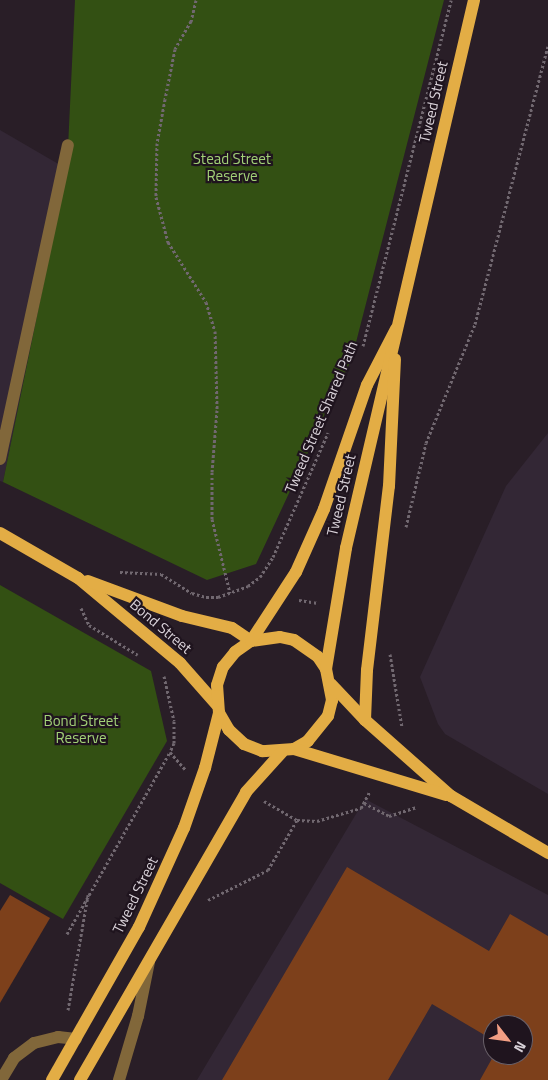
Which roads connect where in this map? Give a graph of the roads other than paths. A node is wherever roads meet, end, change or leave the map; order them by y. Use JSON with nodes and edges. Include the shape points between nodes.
{"nodes":[{"id":1,"x":474,"y":0,"type":"edge"},
{"id":2,"x":68,"y":145,"type":"dead end"},
{"id":3,"x":396,"y":329,"type":"junction"},
{"id":4,"x":0,"y":458,"type":"edge"},
{"id":5,"x":0,"y":533,"type":"edge"},
{"id":6,"x":78,"y":578,"type":"junction"},
{"id":7,"x":251,"y":641,"type":"junction"},
{"id":8,"x":326,"y":669,"type":"junction"},
{"id":9,"x":331,"y":684,"type":"junction"},
{"id":10,"x":218,"y":709,"type":"junction"},
{"id":11,"x":365,"y":720,"type":"junction"},
{"id":12,"x":288,"y":750,"type":"junction"},
{"id":13,"x":450,"y":796,"type":"junction"},
{"id":14,"x":548,"y":853,"type":"edge"},
{"id":15,"x":150,"y":957,"type":"junction"},
{"id":16,"x":76,"y":1039,"type":"junction"},
{"id":17,"x":55,"y":1075,"type":"edge"},
{"id":18,"x":0,"y":1080,"type":"edge"},
{"id":19,"x":80,"y":1080,"type":"edge"},
{"id":20,"x":119,"y":1080,"type":"edge"}],
"edges":[{"from":1,"to":3,"type":"main road","name":"Tweed Street"},
{"from":2,"to":4,"type":"street"},
{"from":3,"to":7,"type":"main road","name":"Tweed Street","via":[[367,385],[324,509],[296,572]]},
{"from":3,"to":8,"type":"main road","name":"Tweed Street","via":[[346,548]]},
{"from":3,"to":11,"type":"main road","via":[[389,486],[367,670]]},
{"from":5,"to":6,"type":"main road","name":"Bond Street"},
{"from":6,"to":7,"type":"main road","name":"Bond Street","via":[[182,616],[232,628]]},
{"from":6,"to":10,"type":"main road","name":"Bond Street","via":[[174,657]]},
{"from":7,"to":8,"type":"main road","name":"Bond Street","via":[[266,637],[294,640],[318,657]]},
{"from":7,"to":10,"type":"main road","via":[[235,652],[223,667],[217,686]]},
{"from":8,"to":9,"type":"main road","name":"Bond Street"},
{"from":9,"to":11,"type":"main road","name":"Bond Street"},
{"from":9,"to":12,"type":"main road","name":"Bond Street","via":[[332,700],[324,723],[308,741]]},
{"from":10,"to":12,"type":"main road","name":"Bond Street","via":[[229,730],[244,744],[262,751]]},
{"from":10,"to":16,"type":"main road","name":"Tweed Street","via":[[205,768],[184,828],[139,927]]},
{"from":11,"to":13,"type":"main road","name":"Bond Street"},
{"from":12,"to":13,"type":"main road","name":"Bond Street"},
{"from":12,"to":15,"type":"main road","via":[[246,792]]},
{"from":13,"to":14,"type":"main road","name":"Bond Street"},
{"from":15,"to":19,"type":"main road"},
{"from":15,"to":20,"type":"street","via":[[138,1016]]},
{"from":16,"to":17,"type":"main road","name":"Tweed Street"},
{"from":16,"to":18,"type":"street","via":[[58,1037],[34,1042],[14,1058]]}]}
